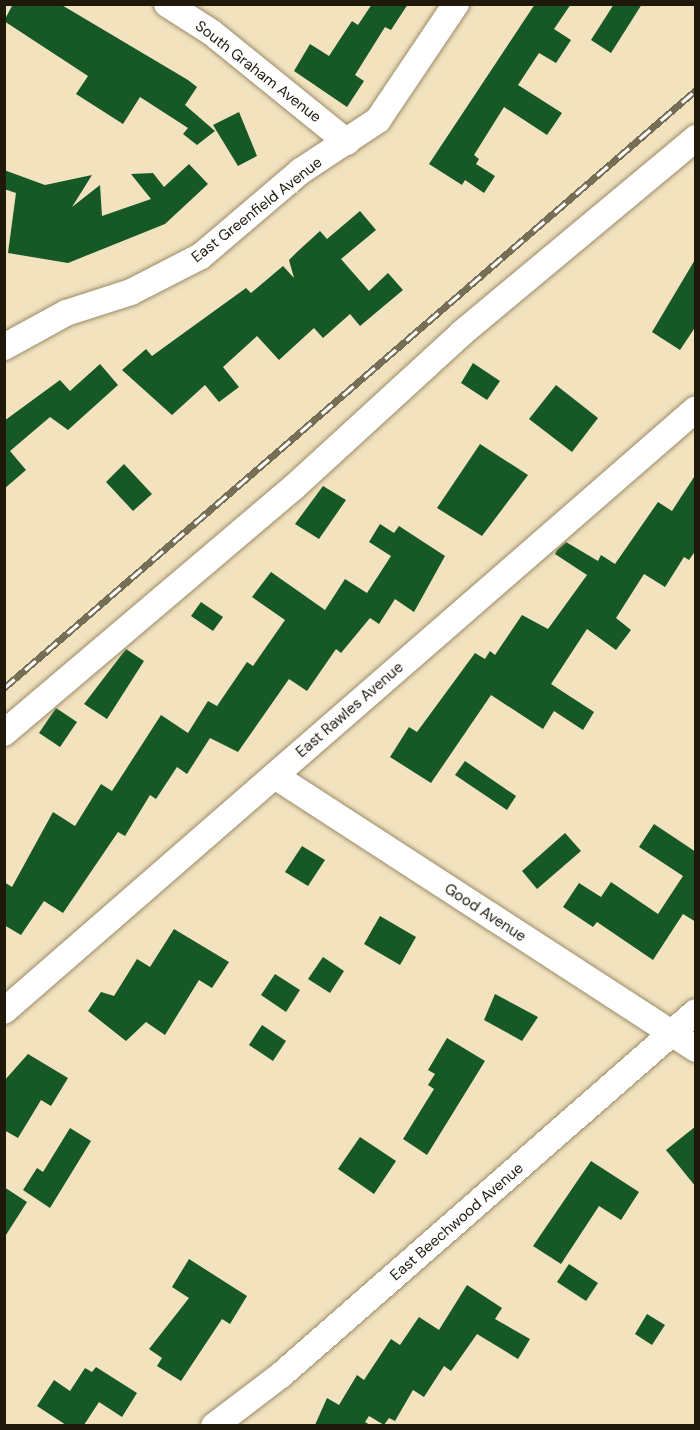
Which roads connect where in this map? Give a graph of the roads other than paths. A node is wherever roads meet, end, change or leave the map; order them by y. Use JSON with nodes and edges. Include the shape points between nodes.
{"nodes":[{"id":1,"x":167,"y":4,"type":"edge"},
{"id":2,"x":456,"y":4,"type":"edge"},
{"id":3,"x":696,"y":138,"type":"edge"},
{"id":4,"x":347,"y":142,"type":"junction"},
{"id":5,"x":9,"y":340,"type":"edge"},
{"id":6,"x":696,"y":409,"type":"edge"},
{"id":7,"x":4,"y":733,"type":"edge"},
{"id":8,"x":275,"y":776,"type":"junction"},
{"id":9,"x":4,"y":1011,"type":"edge"},
{"id":10,"x":696,"y":1012,"type":"edge"},
{"id":11,"x":671,"y":1034,"type":"junction"},
{"id":12,"x":696,"y":1049,"type":"edge"},
{"id":13,"x":214,"y":1425,"type":"edge"}],
"edges":[{"from":1,"to":4,"type":"street","name":"South Graham Avenue","via":[[211,32]]},
{"from":2,"to":4,"type":"street","name":"East Greenfield Avenue","via":[[378,120]]},
{"from":3,"to":7,"type":"street","via":[[462,333],[293,488]]},
{"from":4,"to":5,"type":"street","name":"East Greenfield Avenue","via":[[302,171],[201,256],[152,284],[66,313]]},
{"from":6,"to":8,"type":"street","name":"East Rawles Avenue"},
{"from":8,"to":9,"type":"street","name":"East Rawles Avenue"},
{"from":8,"to":11,"type":"street","name":"Good Avenue"},
{"from":10,"to":11,"type":"street","name":"East Beechwood Avenue"},
{"from":11,"to":12,"type":"street","name":"Good Avenue"},
{"from":11,"to":13,"type":"street","name":"East Beechwood Avenue","via":[[281,1376]]}]}
